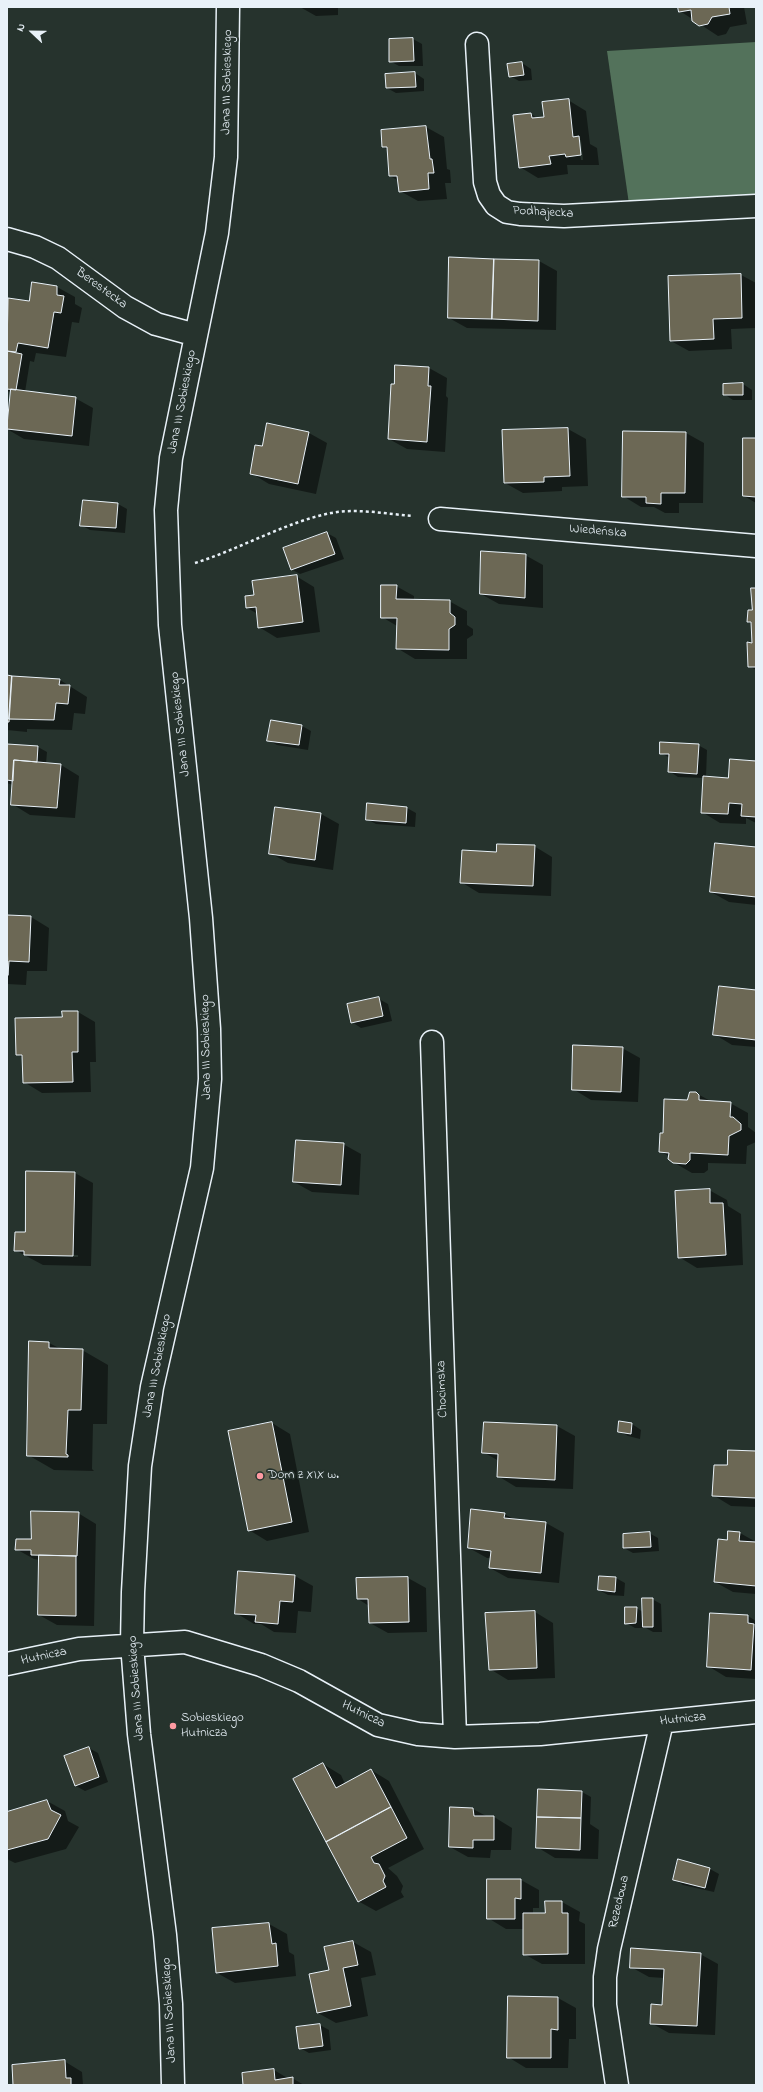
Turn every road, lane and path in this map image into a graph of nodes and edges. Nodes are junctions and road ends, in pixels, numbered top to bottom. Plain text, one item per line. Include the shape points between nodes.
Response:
1 (228, 7) edge
2 (477, 44) dead end
3 (756, 206) edge
4 (7, 239) edge
5 (196, 335) junction
6 (440, 519) joint
7 (756, 546) edge
8 (189, 565) dead end
9 (432, 1042) dead end
10 (132, 1644) junction
11 (7, 1664) edge
12 (756, 1712) edge
13 (662, 1722) junction
14 (455, 1737) junction
15 (173, 2085) edge
16 (617, 2085) edge

1 - 5 street, Jana III Sobieskiego via 226,157 217,233
2 - 3 street, Podhajecka via 485,182 489,195 496,205 507,212 564,216
4 - 5 street, Berestecka via 35,247 58,258 126,307 156,324
5 - 10 street, Jana III Sobieskiego via 171,458 166,510 167,570 170,625 201,918 210,1079 202,1168 152,1387 140,1466
6 - 7 street, Wiedeńska
6 - 8 path via 362,512 332,513
9 - 14 street, Chocimska
10 - 11 street, Hutnicza via 79,1649
10 - 14 street, Hutnicza via 185,1642 218,1651 299,1681 378,1725 418,1734
10 - 15 street, Jana III Sobieskiego via 139,1734 165,1935 171,2004
12 - 13 street, Hutnicza
13 - 14 street, Hutnicza via 540,1734
13 - 16 street, Rezedowa via 609,1949 605,1977 605,2005

